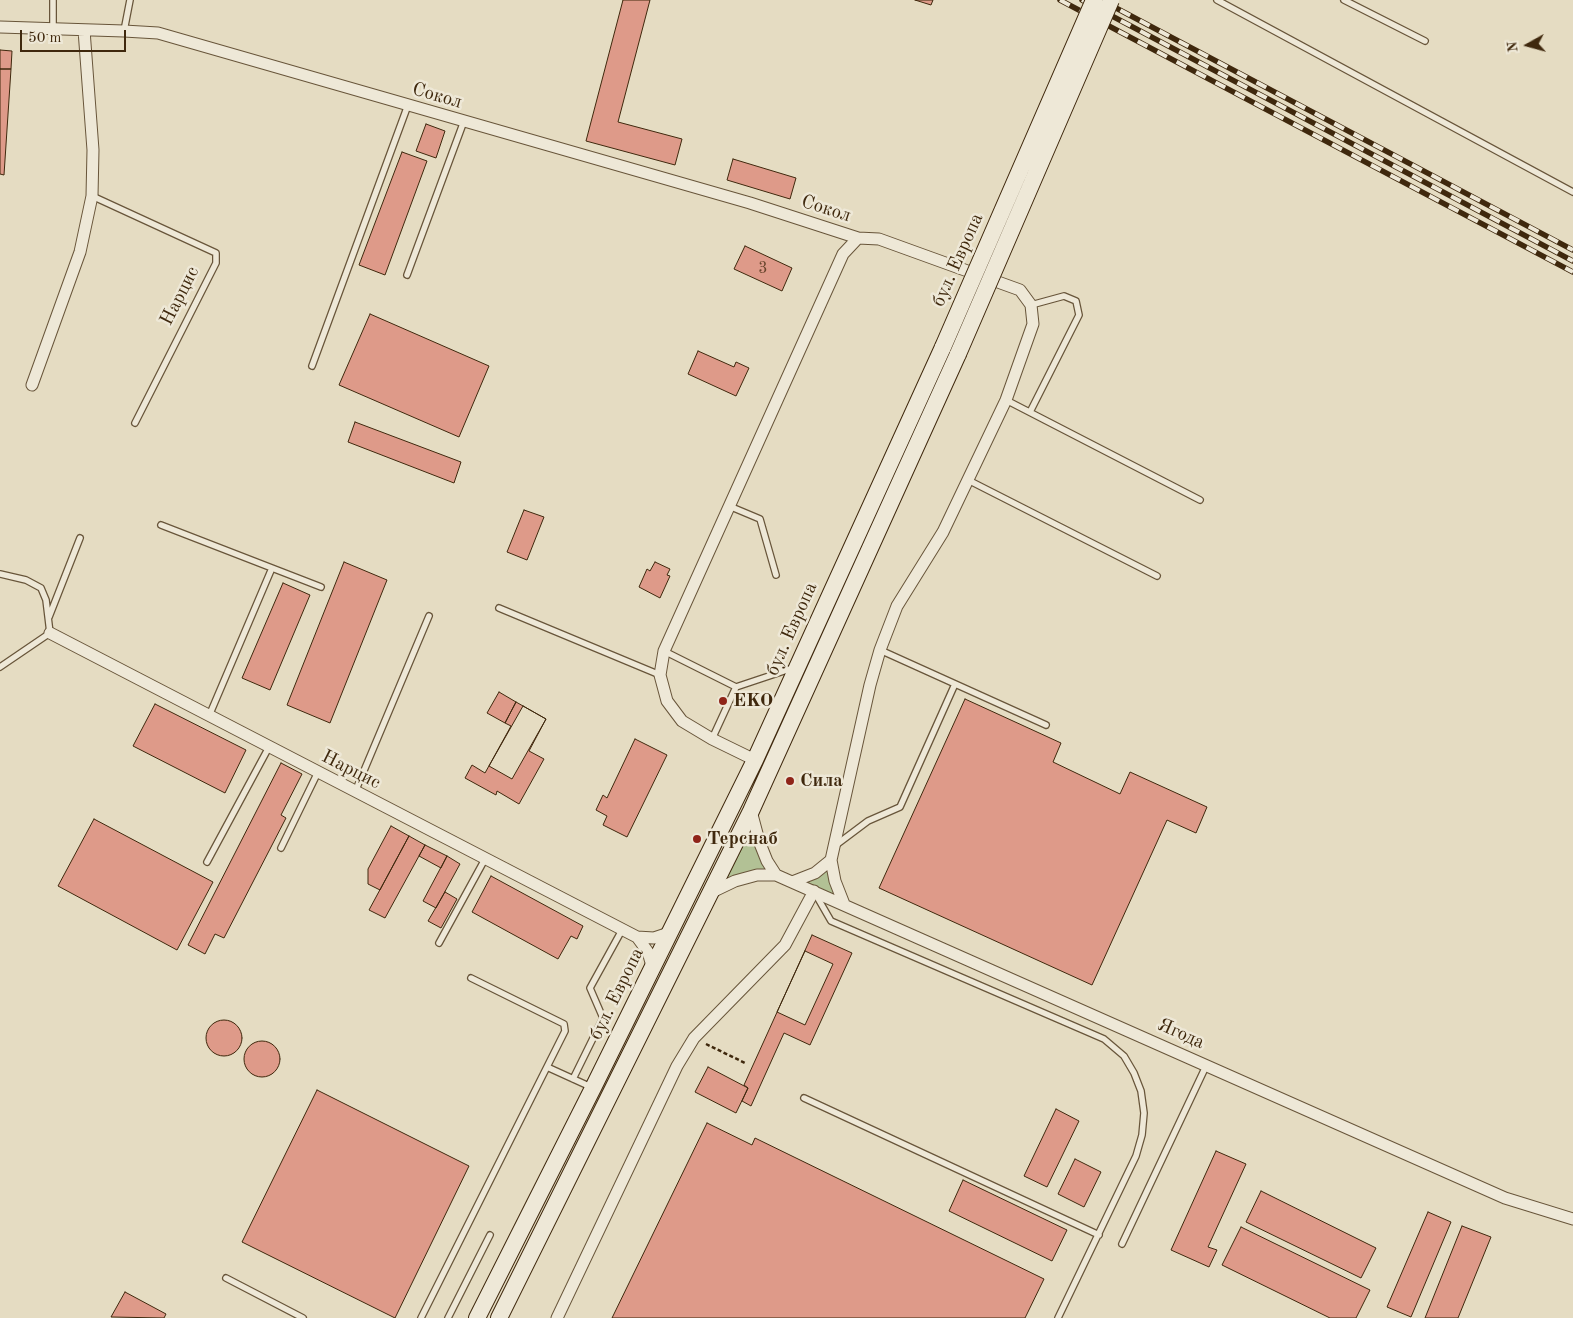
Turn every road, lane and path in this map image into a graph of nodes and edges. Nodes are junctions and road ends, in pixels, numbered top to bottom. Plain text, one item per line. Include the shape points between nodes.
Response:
1 (53, 0) edge
2 (130, 0) edge
3 (1094, 0) edge
4 (1111, 0) edge
5 (1217, 0) edge
6 (1344, 0) edge
7 (0, 27) edge
8 (53, 29) junction
9 (84, 30) junction
10 (124, 31) junction
11 (1425, 41) dead end
12 (408, 105) junction
13 (464, 121) junction
14 (1573, 192) edge
15 (92, 196) junction
16 (858, 238) junction
17 (407, 275) dead end
18 (1031, 306) junction
19 (312, 366) dead end
20 (32, 385) dead end
21 (1006, 400) junction
22 (1030, 412) junction
23 (136, 422) dead end
24 (968, 480) junction
25 (1200, 500) dead end
26 (729, 506) junction
27 (161, 525) dead end
28 (80, 538) dead end
29 (272, 568) junction
30 (0, 574) edge
31 (776, 574) dead end
32 (1157, 576) dead end
33 (321, 587) dead end
34 (499, 608) dead end
35 (429, 616) dead end
36 (48, 619) junction
37 (50, 633) junction
38 (880, 650) junction
39 (664, 651) junction
40 (0, 667) edge
41 (797, 667) junction
42 (660, 675) junction
43 (956, 684) junction
44 (736, 686) junction
45 (209, 716) junction
46 (1046, 725) dead end
47 (712, 739) junction
48 (269, 747) junction
49 (755, 760) junction
50 (318, 772) junction
51 (355, 792) junction
52 (751, 811) junction
53 (835, 846) junction
54 (281, 848) dead end
55 (485, 859) junction
56 (831, 860) junction
57 (207, 862) dead end
58 (776, 875) junction
59 (792, 882) junction
60 (814, 891) junction
61 (710, 893) junction
62 (844, 904) junction
63 (622, 930) junction
64 (669, 933) junction
65 (636, 938) junction
66 (439, 943) dead end
67 (652, 966) junction
68 (470, 978) dead end
69 (694, 1038) junction
70 (745, 1063) dead end
71 (1207, 1064) junction
72 (547, 1067) junction
73 (573, 1079) junction
74 (593, 1088) junction
75 (804, 1098) dead end
76 (1573, 1219) edge
77 (1098, 1234) junction
78 (490, 1235) dead end
79 (1122, 1244) dead end
80 (226, 1278) dead end
81 (303, 1318) edge
82 (421, 1318) edge
83 (448, 1318) edge
84 (477, 1318) edge
85 (499, 1318) edge
86 (557, 1318) edge
87 (1058, 1318) edge

1 - 8 lane
2 - 10 lane
3 - 41 main road, бул. Европа, bridge via 943,346
4 - 52 main road, бул. Европа, bridge via 958,354
5 - 14 lane
6 - 11 lane
7 - 8 street, Сокол
8 - 9 street, Сокол
9 - 10 street, Сокол
9 - 15 street via 93,150
10 - 12 street, Сокол via 158,33
12 - 13 street, Сокол
12 - 19 lane
13 - 16 street, Сокол
13 - 17 lane
15 - 20 street via 80,252
15 - 23 lane, Нарцис via 216,253 216,263
16 - 18 street, Сокол via 879,238 1020,290
16 - 26 street via 842,254
18 - 21 street via 1033,324
18 - 22 lane via 1064,296 1076,302 1079,315
21 - 22 lane
21 - 24 street
22 - 25 lane
24 - 32 lane
24 - 38 street via 943,532 897,606
26 - 31 lane via 760,519
26 - 39 street
27 - 29 lane
28 - 36 lane
29 - 33 lane
29 - 45 lane
30 - 36 lane via 26,580 41,588
34 - 42 lane
35 - 51 lane
36 - 37 lane
37 - 40 lane
37 - 45 street, Нарцис
38 - 43 lane
38 - 53 street
39 - 42 street
39 - 44 lane
41 - 44 lane
41 - 49 main road, бул. Европа
42 - 47 street via 667,701 682,721
43 - 46 lane
43 - 53 lane via 900,808 868,821
44 - 47 lane
45 - 48 street, Нарцис
47 - 49 street
48 - 50 street, Нарцис
48 - 57 lane
49 - 64 main road, бул. Европа
50 - 51 street, Нарцис
50 - 54 lane
51 - 55 street, Нарцис
52 - 58 street via 759,842
52 - 61 main road, бул. Европа
53 - 56 street
55 - 63 street, Нарцис
55 - 66 lane
56 - 59 street via 815,873
56 - 62 street
58 - 59 street, Ягода
58 - 61 street via 757,875 735,881
59 - 60 street, Ягода
60 - 62 street, Ягода
60 - 69 street via 785,945
60 - 77 lane via 831,921 1104,1039 1124,1056 1141,1091 1142,1135 1136,1156
61 - 85 main road, бул. Европа
62 - 71 street, Ягода
63 - 65 street, Нарцис
63 - 73 lane via 590,988 603,1018
64 - 65 street via 654,938
64 - 67 main road, бул. Европа
65 - 67 street via 648,952
67 - 74 main road, бул. Европа
68 - 72 lane via 564,1024 565,1030
69 - 70 path
69 - 86 street via 677,1066
71 - 76 street, Ягода via 1505,1198
71 - 79 lane
72 - 73 lane
72 - 82 lane
73 - 74 lane
74 - 84 main road, бул. Европа
75 - 77 lane
77 - 87 lane
78 - 83 lane
80 - 81 lane

